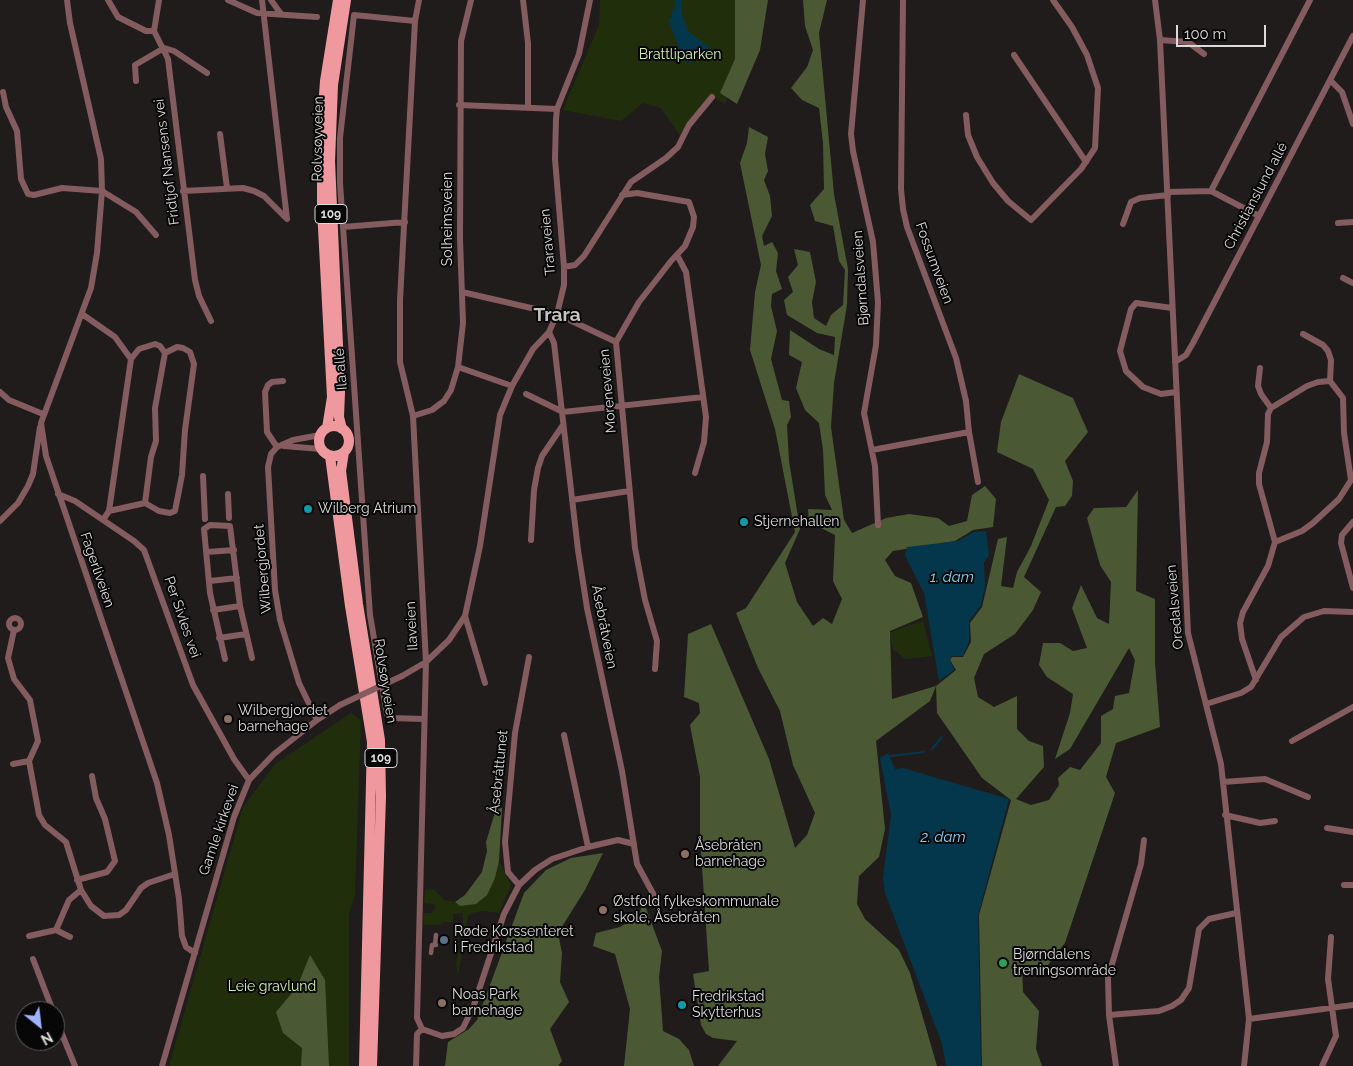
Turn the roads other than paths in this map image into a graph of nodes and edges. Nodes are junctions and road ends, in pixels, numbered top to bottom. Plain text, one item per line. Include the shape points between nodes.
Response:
1 (66, 0) edge
2 (108, 0) edge
3 (159, 0) edge
4 (228, 0) edge
5 (262, 0) edge
6 (271, 0) edge
7 (338, 0) edge
8 (346, 0) edge
9 (420, 0) edge
10 (471, 0) edge
11 (524, 0) edge
12 (590, 0) edge
13 (863, 0) edge
14 (903, 0) edge
15 (1053, 0) edge
16 (1155, 0) edge
17 (1310, 0) edge
18 (263, 14) junction
19 (281, 14) junction
20 (317, 17) dead end
21 (415, 21) junction
22 (154, 31) junction
23 (1353, 36) edge
24 (1160, 40) junction
25 (164, 48) junction
26 (1204, 54) dead end
27 (1014, 55) dead end
28 (207, 73) dead end
29 (1330, 80) junction
30 (136, 81) dead end
31 (3, 92) dead end
32 (712, 98) dead end
33 (459, 105) junction
34 (528, 108) junction
35 (557, 109) junction
36 (966, 115) dead end
37 (1353, 124) edge
38 (220, 134) dead end
39 (1086, 162) junction
40 (227, 188) junction
41 (183, 191) junction
42 (1211, 191) junction
43 (102, 192) junction
44 (1168, 194) junction
45 (622, 195) junction
46 (1259, 216) junction
47 (405, 222) junction
48 (1353, 222) edge
49 (1338, 223) dead end
50 (1123, 224) dead end
51 (344, 227) junction
52 (156, 235) dead end
53 (677, 255) junction
54 (564, 267) junction
55 (1343, 278) dead end
56 (1353, 283) edge
57 (462, 292) junction
58 (1172, 308) junction
59 (82, 314) junction
60 (557, 314) junction
61 (211, 320) dead end
62 (549, 332) junction
63 (1303, 334) dead end
64 (542, 340) junction
65 (616, 342) junction
66 (555, 350) junction
67 (165, 353) junction
68 (131, 359) junction
69 (1175, 362) junction
70 (458, 367) junction
71 (1260, 368) dead end
72 (283, 381) dead end
73 (1330, 381) junction
74 (512, 386) junction
75 (0, 392) edge
76 (1176, 392) junction
77 (526, 394) dead end
78 (702, 398) junction
79 (622, 406) junction
80 (1271, 408) junction
81 (562, 412) junction
82 (43, 414) junction
83 (413, 416) junction
84 (41, 423) junction
85 (562, 425) junction
86 (342, 429) junction
87 (324, 431) junction
88 (969, 432) junction
89 (280, 446) junction
90 (872, 450) junction
91 (344, 452) junction
92 (325, 453) junction
93 (695, 473) dead end
94 (203, 476) dead end
95 (978, 482) dead end
96 (629, 491) junction
97 (58, 494) junction
98 (228, 494) dead end
99 (572, 500) junction
100 (145, 503) junction
101 (109, 512) junction
102 (229, 518) dead end
103 (103, 520) junction
104 (205, 520) dead end
105 (0, 521) edge
106 (1353, 522) edge
107 (878, 525) dead end
108 (531, 540) dead end
109 (1275, 542) junction
110 (234, 550) junction
111 (207, 552) junction
112 (237, 578) junction
113 (210, 581) junction
114 (1353, 588) edge
115 (240, 606) junction
116 (213, 610) junction
117 (1353, 612) edge
118 (465, 616) junction
119 (14, 630) dead end
120 (246, 634) junction
121 (220, 638) junction
122 (529, 657) dead end
123 (252, 658) dead end
124 (225, 659) dead end
125 (426, 662) junction
126 (655, 669) dead end
127 (1256, 680) junction
128 (486, 683) dead end
129 (1206, 704) junction
130 (1353, 707) edge
131 (424, 719) junction
132 (317, 720) junction
133 (564, 735) dead end
134 (1292, 741) dead end
135 (29, 760) junction
136 (14, 764) dead end
137 (92, 776) dead end
138 (250, 780) junction
139 (1222, 782) junction
140 (1308, 797) dead end
141 (1225, 816) junction
142 (1275, 821) dead end
143 (1327, 828) dead end
144 (1353, 832) edge
145 (1144, 840) dead end
146 (634, 844) junction
147 (588, 846) junction
148 (175, 874) junction
149 (78, 880) junction
150 (519, 885) junction
151 (1344, 885) dead end
152 (1353, 885) edge
153 (81, 890) junction
154 (657, 901) dead end
155 (1236, 913) junction
156 (56, 930) junction
157 (436, 935) dead end
158 (29, 936) dead end
159 (1331, 937) dead end
160 (70, 938) dead end
161 (195, 953) junction
162 (432, 953) dead end
163 (33, 959) dead end
164 (49, 1001) edge
165 (1353, 1005) edge
166 (1333, 1007) junction
167 (1109, 1015) junction
168 (1249, 1019) junction
169 (422, 1029) junction
170 (65, 1042) edge
171 (75, 1066) edge
172 (162, 1066) edge
173 (364, 1066) edge
174 (372, 1066) edge
175 (416, 1066) edge
176 (1116, 1066) edge
177 (1244, 1066) edge
178 (1322, 1066) edge

1 - 43 street, Fagerliveien via 101,159
2 - 22 street via 118,17 146,31
3 - 22 street
4 - 18 street
5 - 18 street
6 - 19 street
7 - 87 main road, Rolvsøyveien / 109 via 327,63 322,122 322,209 332,397
8 - 86 main road, Rolvsøyveien / 109 via 333,85 330,161 339,418
9 - 21 street, Ilaveien
10 - 33 street, Solheimsveien via 461,41
11 - 34 street
12 - 35 street, Traraveien via 579,54
13 - 90 street, Bjørndalsveien via 851,134 873,242 878,302 876,344 864,413
14 - 88 street, Fossumveien via 903,209 956,358 966,400
15 - 39 street via 1083,48 1098,88 1095,148
16 - 24 street, Oredalsveien
17 - 42 street
18 - 19 street
18 - 40 street via 287,219 264,196 254,191
19 - 20 street
21 - 47 street, Ilaveien
21 - 51 street, Ila allé via 354,15 340,138
22 - 25 street, Fridtjof Nansens vei
23 - 29 street, Christianslund allé
24 - 26 street via 1188,42
24 - 44 street, Oredalsveien
25 - 28 street
25 - 30 street via 135,65
25 - 41 street, Fridtjof Nansens vei via 168,59
27 - 39 street
29 - 37 street via 1342,92
29 - 46 street, Christianslund allé
31 - 43 street via 16,131 26,193 34,196 62,188
32 - 45 street via 689,124 678,147 631,182
33 - 34 street
33 - 57 street, Solheimsveien
34 - 35 street
35 - 54 street, Traraveien via 554,159
36 - 39 street via 968,135 989,176 1008,201 1031,220
38 - 40 street
40 - 41 street
41 - 61 street, Fridtjof Nansens vei via 195,280
42 - 44 street
42 - 46 street
43 - 52 street via 136,212
43 - 59 street, Fagerliveien via 97,253
44 - 50 street via 1131,202
44 - 58 street, Oredalsveien
45 - 53 street, Moreneveien via 637,193 689,202 693,211 693,228
45 - 54 street via 584,256 575,265
46 - 69 street, Christianslund allé via 1186,355
47 - 51 street
47 - 83 street, Ilaveien via 400,362
48 - 49 street
51 - 131 street, Ila allé via 370,615 387,715
53 - 65 street, Moreneveien via 633,310
53 - 78 street via 686,272
54 - 60 street, Traraveien via 564,285
55 - 56 street
57 - 60 street
57 - 70 street, Solheimsveien via 463,323
58 - 69 street, Oredalsveien
58 - 76 street via 1136,302 1131,309 1120,351 1126,371 1143,387 1161,394
59 - 68 street via 114,338
59 - 82 street, Fagerliveien
60 - 62 street, Traraveien
60 - 65 street
62 - 64 street, Traraveien
62 - 66 street, Åsebråtveien
63 - 73 street via 1317,340 1328,351
64 - 66 street
64 - 74 street, Traraveien via 533,349
65 - 79 street, Moreneveien
66 - 81 street, Åsebråtveien
67 - 68 street via 160,346 151,344 136,352
67 - 100 street via 155,408 156,435
67 - 100 street via 177,347 183,348 190,352 194,364 182,476 175,511 170,513
68 - 101 street
69 - 76 street, Oredalsveien
70 - 74 street
70 - 83 street, Solheimsveien via 444,401 432,410
71 - 80 street via 1258,386
72 - 89 street via 272,382 265,392 268,432
73 - 80 street via 1307,386
73 - 109 street via 1343,398 1344,432 1351,473 1349,486 1313,523
74 - 118 street, Traraveien via 500,415 480,546
75 - 82 street via 9,400
76 - 129 street, Oredalsveien via 1188,633
77 - 81 street
78 - 79 street
78 - 93 street via 706,427
79 - 81 street
79 - 96 street, Moreneveien
80 - 109 street via 1266,420 1267,442 1259,473
81 - 85 street, Åsebråtveien
82 - 84 street, Fagerliveien
83 - 125 street, Ilaveien
84 - 97 street, Fagerliveien via 46,456
84 - 105 street via 28,486 18,503
85 - 99 street, Åsebråtveien
85 - 108 street via 538,468
86 - 87 main road via 335,426
86 - 91 main road, 109 via 349,443
87 - 89 street
87 - 92 main road, 109 via 319,442
88 - 90 street
88 - 95 street, Fossumveien
89 - 92 street
89 - 132 street, Wilbergjordet via 271,454 268,467 275,590 290,656
90 - 107 street, Bjørndalsveien
91 - 92 main road via 337,456
91 - 174 main road, Rolvsøyveien / 109 via 341,471 380,740
92 - 173 main road, Rolvsøyveien / 109 via 372,742
94 - 104 street
96 - 99 street
96 - 126 street, Moreneveien via 641,576 657,641
97 - 103 street, Per Sivles vei
97 - 148 street, Fagerliveien via 157,783
98 - 102 street
99 - 146 street, Åsebråtveien via 587,608
100 - 101 street
101 - 103 street
103 - 138 street, Per Sivles vei via 139,544 147,555 193,685 234,759
106 - 114 street via 1342,535 1341,543
109 - 127 street via 1268,566 1248,601 1240,623
110 - 111 street, Wilbergjordet
110 - 111 street, Wilbergjordet via 230,526 210,525 204,529
110 - 112 street, Wilbergjordet
111 - 113 street, Wilbergjordet
112 - 113 street, Wilbergjordet
112 - 115 street, Wilbergjordet
113 - 116 street, Wilbergjordet
115 - 116 street, Wilbergjordet
115 - 120 street, Wilbergjordet
116 - 121 street, Wilbergjordet
117 - 127 street via 1324,611 1304,617 1281,637
118 - 125 street, Traraveien via 449,640
118 - 128 street
119 - 135 street via 10,640 9,664 14,679 30,700 38,742
120 - 121 street
120 - 123 street, Wilbergjordet
121 - 124 street, Wilbergjordet
122 - 150 street, Åsebråttunet via 515,733 505,835 508,872
125 - 131 street, Ilaveien
125 - 132 street, Gamle kirkevei, bridge
127 - 129 street via 1247,690
129 - 139 street, Oredalsveien via 1219,752
130 - 134 street
131 - 169 street, Ilaveien via 417,1018
132 - 138 street, Gamle kirkevei via 274,754
133 - 147 street
135 - 136 street
135 - 149 street via 40,818 66,842
137 - 149 street via 115,861 107,872
138 - 161 street, Gamle kirkevei via 234,817
139 - 140 street via 1265,779
139 - 141 street, Oredalsveien
141 - 142 street via 1260,823
141 - 155 street, Oredalsveien
143 - 144 street
145 - 167 street via 1141,864 1108,978
146 - 147 street via 618,840
146 - 154 street, Åsebråtveien via 637,864
147 - 150 street via 542,864
148 - 153 street via 140,888 126,910 114,916 98,913
148 - 161 street, Fagerliveien via 182,936 186,947
149 - 153 street
150 - 169 street via 504,914 464,1028 442,1036
151 - 152 street
153 - 156 street via 69,900
155 - 167 street via 1209,919 1199,929 1189,988 1181,1000 1159,1011
155 - 168 street, Oredalsveien
156 - 158 street
156 - 160 street
157 - 162 street
159 - 166 street via 1328,979
161 - 172 street, Gamle kirkevei
163 - 164 street
165 - 166 street
166 - 168 street
166 - 178 street via 1336,1036
167 - 176 street
168 - 177 street, Oredalsveien
169 - 175 street, Ilaveien via 417,1034
170 - 171 street

